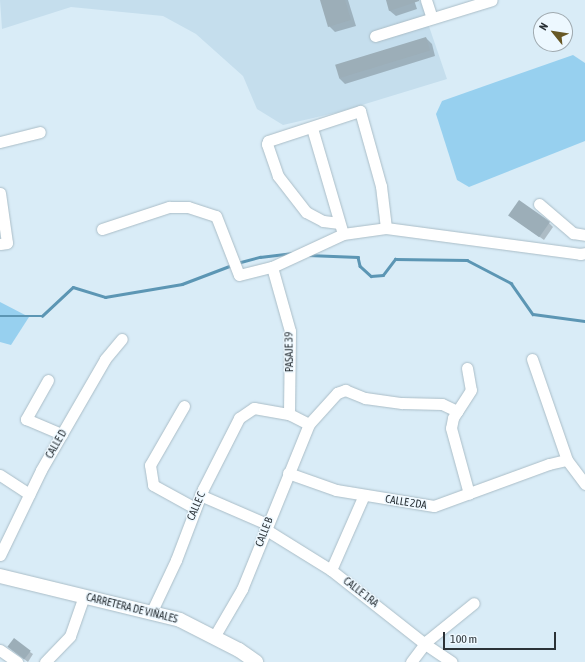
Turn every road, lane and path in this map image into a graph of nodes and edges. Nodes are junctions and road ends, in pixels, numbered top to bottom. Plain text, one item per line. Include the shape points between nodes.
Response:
1 (426, 0) edge
2 (492, 0) edge
3 (432, 18) junction
4 (375, 36) dead end
5 (312, 128) junction
6 (40, 132) dead end
7 (0, 142) edge
8 (0, 193) edge
9 (539, 204) dead end
10 (339, 223) junction
11 (386, 228) junction
12 (102, 229) dead end
13 (343, 234) junction
14 (585, 235) edge
15 (4, 244) edge
16 (585, 253) edge
17 (272, 267) junction
18 (122, 339) dead end
19 (532, 359) dead end
20 (467, 368) dead end
21 (48, 380) dead end
22 (184, 406) dead end
23 (457, 411) junction
24 (289, 414) junction
25 (309, 424) junction
26 (62, 434) junction
27 (567, 460) junction
28 (288, 473) junction
29 (0, 475) edge
30 (585, 484) edge
31 (29, 494) junction
32 (469, 494) junction
33 (200, 495) junction
34 (364, 495) junction
35 (195, 508) junction
36 (266, 526) junction
37 (0, 555) edge
38 (331, 570) junction
39 (0, 576) edge
40 (84, 596) junction
41 (474, 603) dead end
42 (151, 613) junction
43 (214, 637) junction
44 (425, 644) junction
45 (0, 650) edge
46 (17, 662) edge
47 (45, 662) edge
48 (256, 662) edge
49 (411, 662) edge
50 (452, 662) edge

1 - 3 street
2 - 3 street
3 - 4 street
5 - 10 street
5 - 10 street via 268,141 267,144 278,176 306,212 323,221
5 - 11 street via 360,111 381,186
6 - 7 street
8 - 15 street
9 - 14 street via 573,233
10 - 13 street
11 - 13 street
11 - 16 street
12 - 17 street via 169,207 188,207 216,216 239,275
13 - 17 street
17 - 24 street, PASAJE 39 via 290,331
18 - 26 street, CALLE D via 105,358
19 - 27 street
20 - 23 street via 471,390
21 - 26 street via 26,419
22 - 35 street via 150,465 153,485
23 - 25 street, CALLE B via 442,404 402,403 365,398 345,390 336,392
23 - 32 street via 451,428
24 - 25 street
24 - 33 street, CALLE C via 254,408 239,418
25 - 28 street, CALLE B
26 - 31 street, CALLE D
27 - 30 street
27 - 32 street, CALLE 2DA via 549,464
28 - 34 street, CALLE 2DA via 336,490
28 - 36 street, CALLE B
29 - 31 street
31 - 37 street, CALLE D
32 - 34 street, CALLE 2DA via 434,506
33 - 35 street, CALLE C
33 - 36 street, CALLE 1RA
34 - 38 street
35 - 42 street, CALLE C via 176,560
36 - 38 street, CALLE 1RA
36 - 43 street, CALLE B via 242,589
38 - 44 street, CALLE 1RA
39 - 40 main road, CARRETERA DE VIÑALES
40 - 42 main road, CARRETERA DE VIÑALES
40 - 47 street via 70,636
41 - 44 street
42 - 43 main road, CARRETERA DE VIÑALES via 180,620
43 - 48 main road, CARRETERA DE VIÑALES
44 - 49 street
44 - 50 street, CALLE 1RA
45 - 46 street

